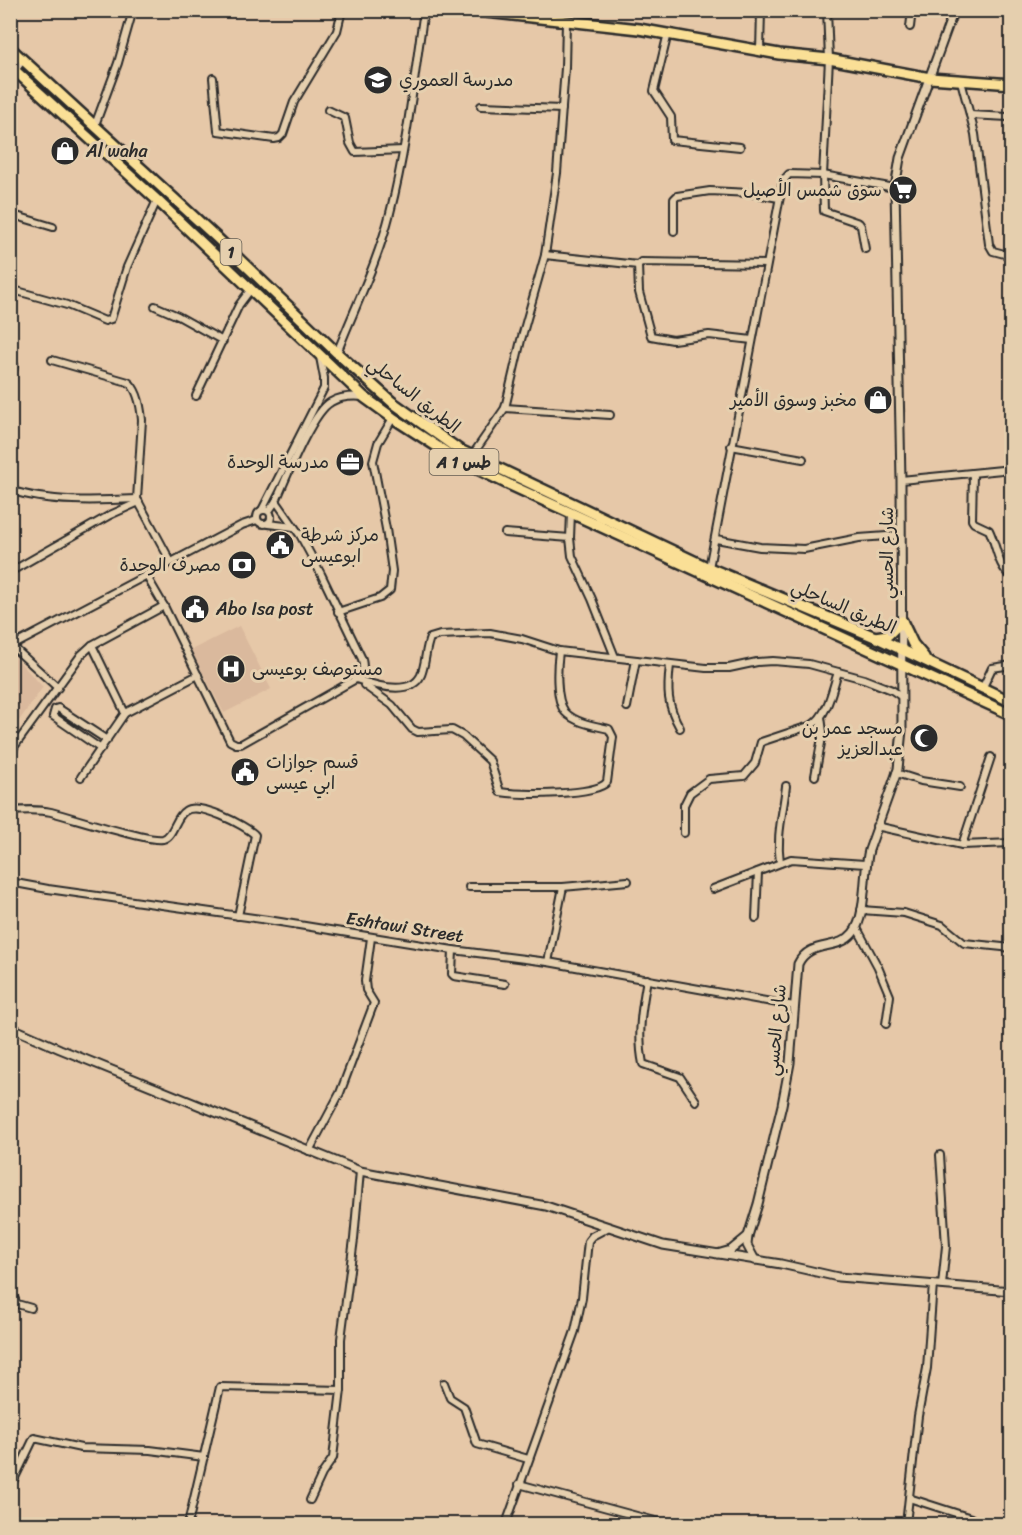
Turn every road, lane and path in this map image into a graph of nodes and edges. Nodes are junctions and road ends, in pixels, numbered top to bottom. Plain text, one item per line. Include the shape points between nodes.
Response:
1 (134, 10) edge
2 (342, 10) edge
3 (424, 10) edge
4 (467, 10) edge
5 (761, 10) edge
6 (827, 10) edge
7 (912, 10) edge
8 (954, 10) edge
9 (485, 12) edge
10 (566, 21) junction
11 (910, 27) dead end
12 (668, 33) junction
13 (10, 48) edge
14 (760, 51) junction
15 (830, 59) junction
16 (23, 60) junction
17 (12, 71) edge
18 (213, 78) dead end
19 (930, 78) junction
20 (961, 81) junction
21 (1011, 84) edge
22 (481, 106) dead end
23 (562, 109) junction
24 (328, 110) dead end
25 (970, 115) junction
26 (1008, 117) dead end
27 (95, 125) junction
28 (740, 147) dead end
29 (403, 150) junction
30 (823, 175) junction
31 (895, 188) junction
32 (779, 198) junction
33 (157, 200) junction
34 (10, 214) edge
35 (53, 227) dead end
36 (674, 231) dead end
37 (865, 249) dead end
38 (545, 255) junction
39 (1011, 256) edge
40 (766, 264) junction
41 (638, 265) junction
42 (10, 289) edge
43 (251, 289) junction
44 (154, 306) dead end
45 (752, 340) junction
46 (223, 341) junction
47 (337, 354) junction
48 (319, 356) junction
49 (52, 360) dead end
50 (14, 365) dead end
51 (10, 390) edge
52 (196, 396) dead end
53 (364, 397) junction
54 (505, 408) junction
55 (610, 415) dead end
56 (393, 418) junction
57 (731, 446) junction
58 (458, 449) joint
59 (471, 457) junction
60 (803, 459) dead end
61 (1011, 469) edge
62 (973, 473) junction
63 (901, 480) junction
64 (10, 490) edge
65 (138, 501) junction
66 (276, 501) junction
67 (267, 512) junction
68 (284, 513) junction
69 (571, 513) junction
70 (257, 520) junction
71 (268, 524) junction
72 (294, 527) junction
73 (505, 533) dead end
74 (901, 535) junction
75 (570, 538) junction
76 (716, 538) junction
77 (171, 562) junction
78 (709, 568) junction
79 (10, 572) edge
80 (146, 575) junction
81 (1011, 577) edge
82 (164, 606) junction
83 (338, 612) junction
84 (902, 621) junction
85 (875, 637) junction
86 (11, 645) edge
87 (92, 645) junction
88 (902, 650) junction
89 (559, 651) junction
90 (615, 657) junction
91 (636, 660) junction
92 (930, 663) junction
93 (670, 665) junction
94 (1011, 665) edge
95 (902, 666) junction
96 (838, 672) junction
97 (198, 675) junction
98 (357, 679) junction
99 (58, 688) junction
100 (982, 689) junction
101 (902, 697) junction
102 (1011, 702) edge
103 (627, 707) dead end
104 (125, 713) junction
105 (1011, 715) edge
106 (821, 717) junction
107 (680, 728) dead end
108 (106, 740) junction
109 (12, 746) edge
110 (101, 748) junction
111 (992, 757) dead end
112 (10, 766) edge
113 (896, 773) junction
114 (815, 776) dead end
115 (81, 777) dead end
116 (786, 786) dead end
117 (960, 787) dead end
118 (10, 811) edge
119 (876, 826) junction
120 (684, 833) dead end
121 (1011, 843) edge
122 (962, 845) junction
123 (780, 863) junction
124 (865, 864) junction
125 (758, 872) junction
126 (628, 881) dead end
127 (10, 882) edge
128 (469, 887) dead end
129 (563, 887) junction
130 (713, 889) dead end
131 (861, 910) junction
132 (238, 916) junction
133 (756, 918) dead end
134 (856, 928) junction
135 (371, 938) junction
136 (1011, 948) edge
137 (453, 950) junction
138 (548, 962) junction
139 (647, 979) junction
140 (505, 984) dead end
141 (794, 1006) junction
142 (886, 1024) dead end
143 (10, 1027) edge
144 (696, 1101) dead end
145 (309, 1151) junction
146 (940, 1155) dead end
147 (360, 1171) junction
148 (607, 1228) junction
149 (748, 1236) junction
150 (717, 1254) junction
151 (755, 1260) junction
152 (933, 1284) junction
153 (942, 1285) junction
154 (10, 1289) edge
155 (1011, 1291) edge
156 (31, 1308) dead end
157 (444, 1383) dead end
158 (341, 1390) junction
159 (204, 1457) junction
160 (528, 1459) junction
161 (519, 1484) junction
162 (10, 1488) edge
163 (909, 1497) junction
164 (310, 1500) dead end
165 (971, 1518) dead end
166 (188, 1524) edge
167 (506, 1524) edge
168 (666, 1524) edge
169 (906, 1524) edge

1 - 27 street
2 - 18 street via 337,31 294,102 279,138 218,131
3 - 29 street
4 - 9 main road
5 - 14 street
6 - 15 street
7 - 11 street
8 - 19 street, شارع الحسي
9 - 10 main road
10 - 12 main road
10 - 23 street
12 - 14 main road
12 - 28 street via 654,91 671,117 672,140
13 - 16 main road, الطريق الساحلي / 1
14 - 15 main road
15 - 19 main road
15 - 30 street
16 - 17 street
16 - 27 main road, الطريق الساحلي / 1
17 - 33 main road, الطريق الساحلي / A 1 طس
19 - 20 main road
19 - 31 street, شارع الحسي via 900,158
20 - 21 main road
20 - 25 street
22 - 23 street
23 - 38 street
24 - 29 street via 345,118 355,152
25 - 26 street
25 - 39 street via 989,244 993,251
27 - 47 main road, الطريق الساحلي / 1
29 - 47 street via 390,213
30 - 31 street
30 - 32 street via 788,175
30 - 37 street via 824,211 859,223
31 - 63 street, شارع الحسي
32 - 36 street via 710,191 677,195
32 - 40 street
33 - 42 street via 127,267 111,319 105,321 67,305
33 - 43 main road, الطريق الساحلي / A 1 طس
34 - 35 street
38 - 41 street
38 - 54 street
40 - 41 street
40 - 45 street
41 - 45 street via 639,292 651,336 673,340 709,335
43 - 46 street
43 - 48 main road, الطريق الساحلي / A 1 طس
44 - 46 street
45 - 57 street
46 - 52 street
47 - 58 main road, الطريق الساحلي / 1 via 392,402
48 - 53 main road, الطريق الساحلي / A 1 طس
48 - 67 street via 324,388
49 - 65 street via 132,385 142,420
50 - 51 street
53 - 56 main road, الطريق الساحلي / A 1 طس
53 - 66 street via 342,398 324,408
54 - 55 street
54 - 59 street
56 - 69 main road, الطريق الساحلي / A 1 طس via 455,458
56 - 83 street via 378,443 373,461 392,571 390,590 380,598
57 - 60 street
57 - 76 street
58 - 59 main road, الطريق الساحلي / A 1 طس
59 - 78 main road, الطريق الساحلي / A 1 طس
61 - 62 street
62 - 63 street
62 - 81 street via 972,520 989,530 1002,569
63 - 74 street, شارع الحسي
64 - 65 street via 36,497
65 - 77 street
65 - 79 street
66 - 67 street
66 - 68 street
67 - 68 street
67 - 70 street via 257,513
67 - 71 street via 271,520
68 - 72 street
69 - 75 street
69 - 95 main road, الطريق الساحلي / A 1 طس
70 - 71 street
70 - 77 street
71 - 72 street
72 - 83 street
73 - 75 street
74 - 76 street via 859,538 804,549 768,548
74 - 84 street, شارع الحسي
75 - 90 street via 572,556
76 - 78 street
77 - 80 street
78 - 85 main road, الطريق الساحلي / A 1 طس
80 - 82 street
80 - 86 street
82 - 87 street
82 - 97 street
83 - 98 street via 362,659 364,669
84 - 85 main road via 893,631
84 - 88 street, شارع الحسي
84 - 92 main road via 913,644
85 - 88 main road, الطريق الساحلي / A 1 طس
86 - 99 street
87 - 99 street
87 - 104 street
88 - 92 main road, الطريق الساحلي / A 1 طس
88 - 95 street, شارع الحسي
89 - 90 street
89 - 98 street via 490,633 440,635 430,638 421,676 415,683 399,688 378,687
89 - 98 street via 557,677 566,713 609,729 613,737 607,782 594,790 516,795 500,792 490,761 463,736 452,730 412,729 392,705
90 - 91 street
91 - 93 street
91 - 103 street
92 - 100 main road, الطريق الساحلي / A 1 طس
93 - 96 street via 729,668 773,661 809,664
93 - 107 street via 667,689 671,712
94 - 100 street via 992,668
95 - 101 street, شارع الحسي
95 - 105 main road, الطريق الساحلي / A 1 طس
96 - 101 street
96 - 106 street
97 - 98 street via 230,741 236,744
97 - 104 street
99 - 109 street
100 - 102 main road, الطريق الساحلي / A 1 طس
101 - 113 street, شارع الحسي via 901,752
104 - 108 street
106 - 114 street via 823,732
106 - 120 street via 812,725 761,742 755,763 744,776 709,779 690,793 684,804
108 - 110 street
108 - 110 street via 55,709 53,716
109 - 112 street
110 - 115 street
111 - 122 street
113 - 117 street
113 - 119 street, شارع الحسي
116 - 123 street via 778,834
118 - 132 street via 50,812 108,830 164,839 187,809 219,814 255,835
119 - 122 street
119 - 124 street, شارع الحسي
121 - 122 street
123 - 124 street via 791,859
123 - 125 street
124 - 131 street, شارع الحسي
125 - 130 street
125 - 133 street
126 - 129 street
127 - 132 street, Eshtawi Street
128 - 129 street
129 - 138 street
131 - 134 street, شارع الحسي
131 - 136 street via 911,915 942,925 964,943
132 - 135 street, Eshtawi Street
134 - 141 street, شارع الحسي via 842,942 803,955 796,973
134 - 142 street via 890,996
135 - 137 street, Eshtawi Street
135 - 145 street via 365,981 374,1003 340,1093
137 - 138 street, Eshtawi Street
137 - 140 street via 454,976
138 - 139 street, Eshtawi Street
139 - 141 street, Eshtawi Street
139 - 144 street via 640,1017 643,1064 680,1077
141 - 149 street, شارع الحسي via 782,1105
143 - 145 street
145 - 147 street
146 - 153 street via 946,1246
147 - 148 street via 546,1206
147 - 158 street via 341,1339
148 - 150 street via 663,1245
148 - 160 street via 588,1241 575,1332
149 - 150 street via 731,1250
149 - 151 street via 747,1245
150 - 151 street
151 - 152 street via 838,1277
152 - 153 street
152 - 163 street via 927,1368
153 - 155 street
154 - 156 street via 17,1305
157 - 160 street via 450,1398 464,1407 477,1444
158 - 159 street via 220,1387
158 - 164 street via 333,1458
159 - 162 street via 150,1450 81,1448 34,1438
159 - 166 street
160 - 161 street
161 - 167 street
161 - 168 street
163 - 165 street
163 - 169 street

